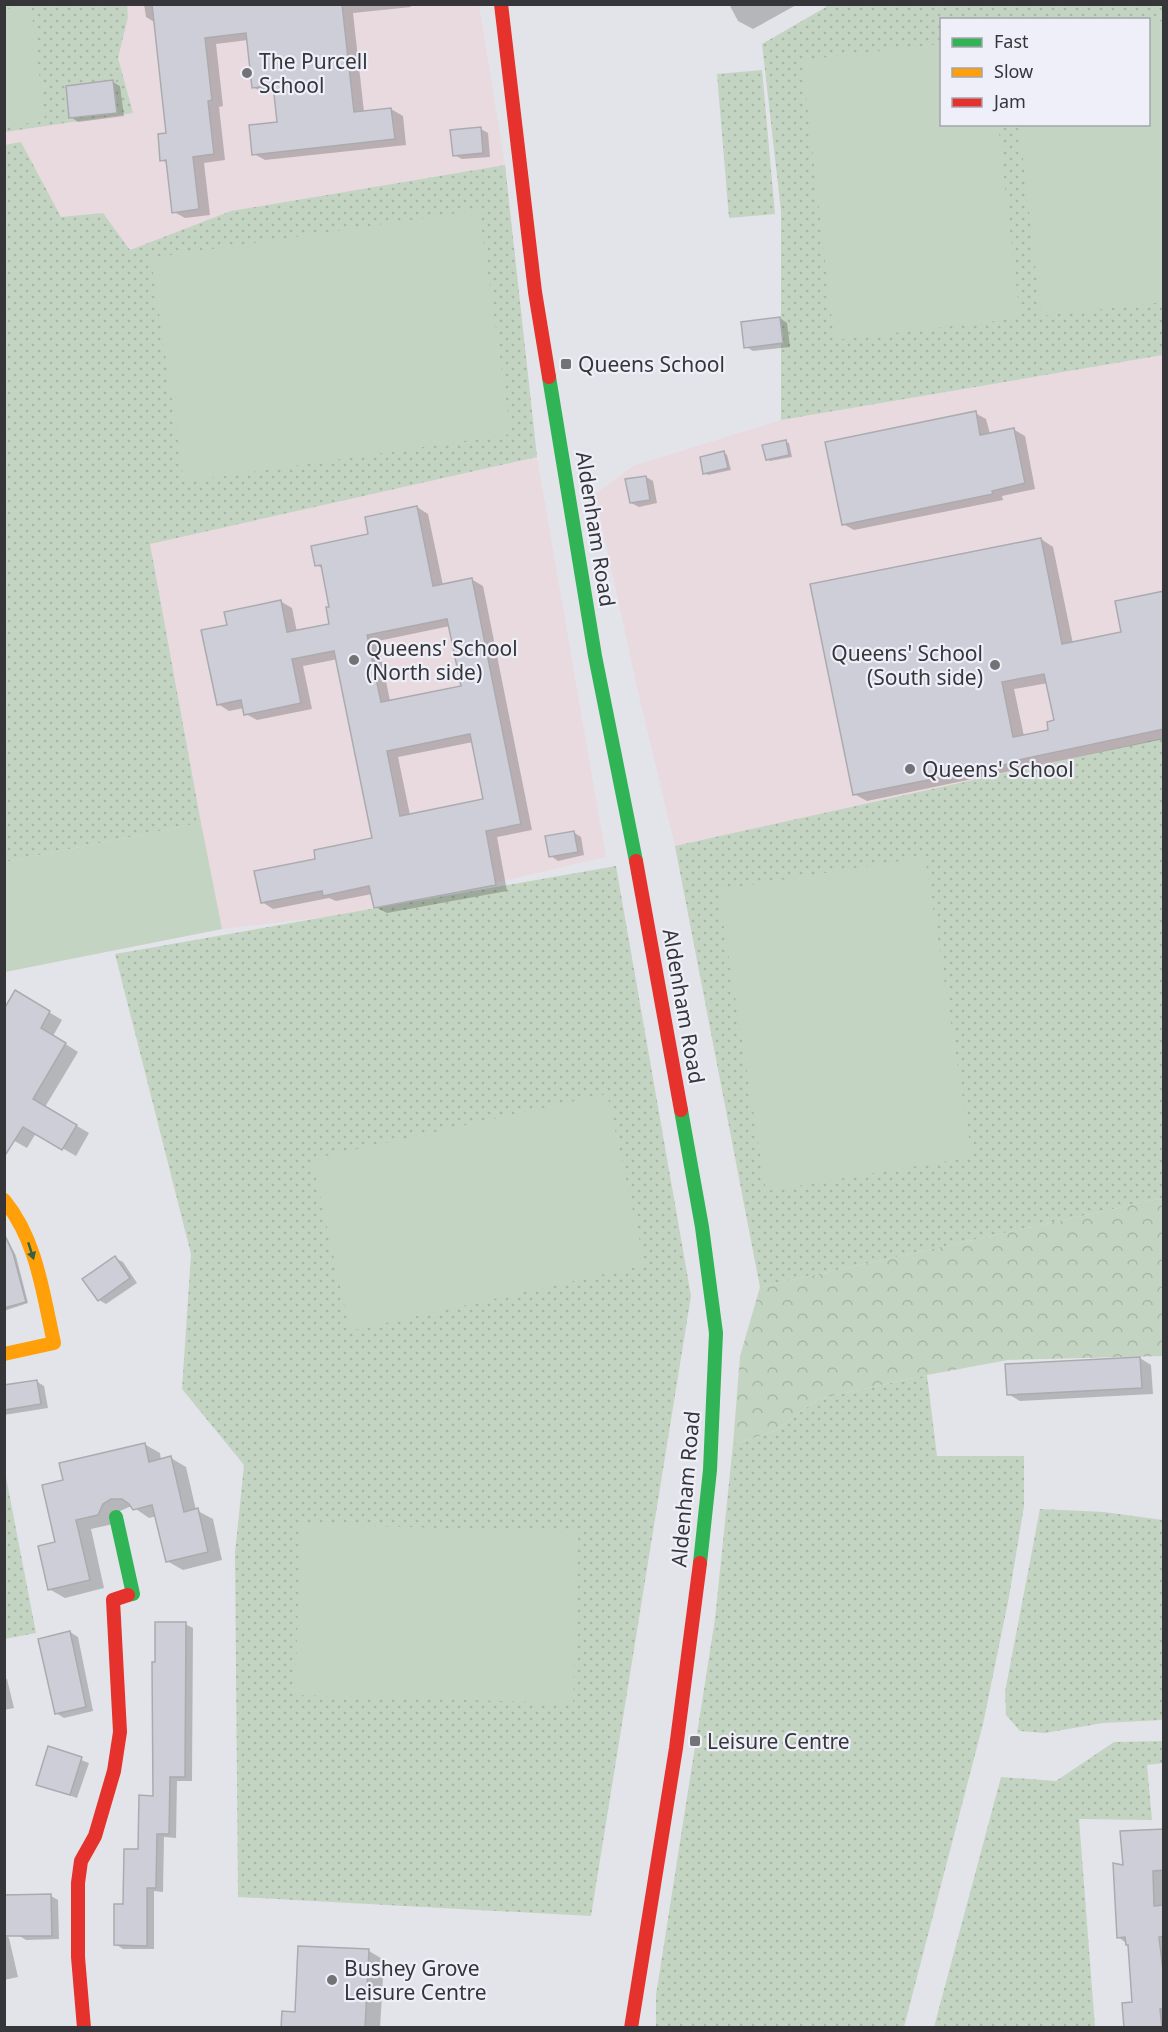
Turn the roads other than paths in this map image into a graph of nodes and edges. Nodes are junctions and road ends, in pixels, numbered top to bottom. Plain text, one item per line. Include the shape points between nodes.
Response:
1 (501, 4) edge
2 (4, 1200) edge
3 (4, 1354) edge
4 (116, 1517) dead end
5 (633, 2025) edge
6 (84, 2028) edge

1 - 5 main road, Aldenham Road via 535,292 595,656 654,953 700,1216 716,1333 711,1459 702,1548
2 -> 3 main road via 20,1221 32,1254 54,1343
4 - 6 main road via 133,1594 113,1600 120,1732 114,1771 95,1836 81,1861 78,1883 78,1956

